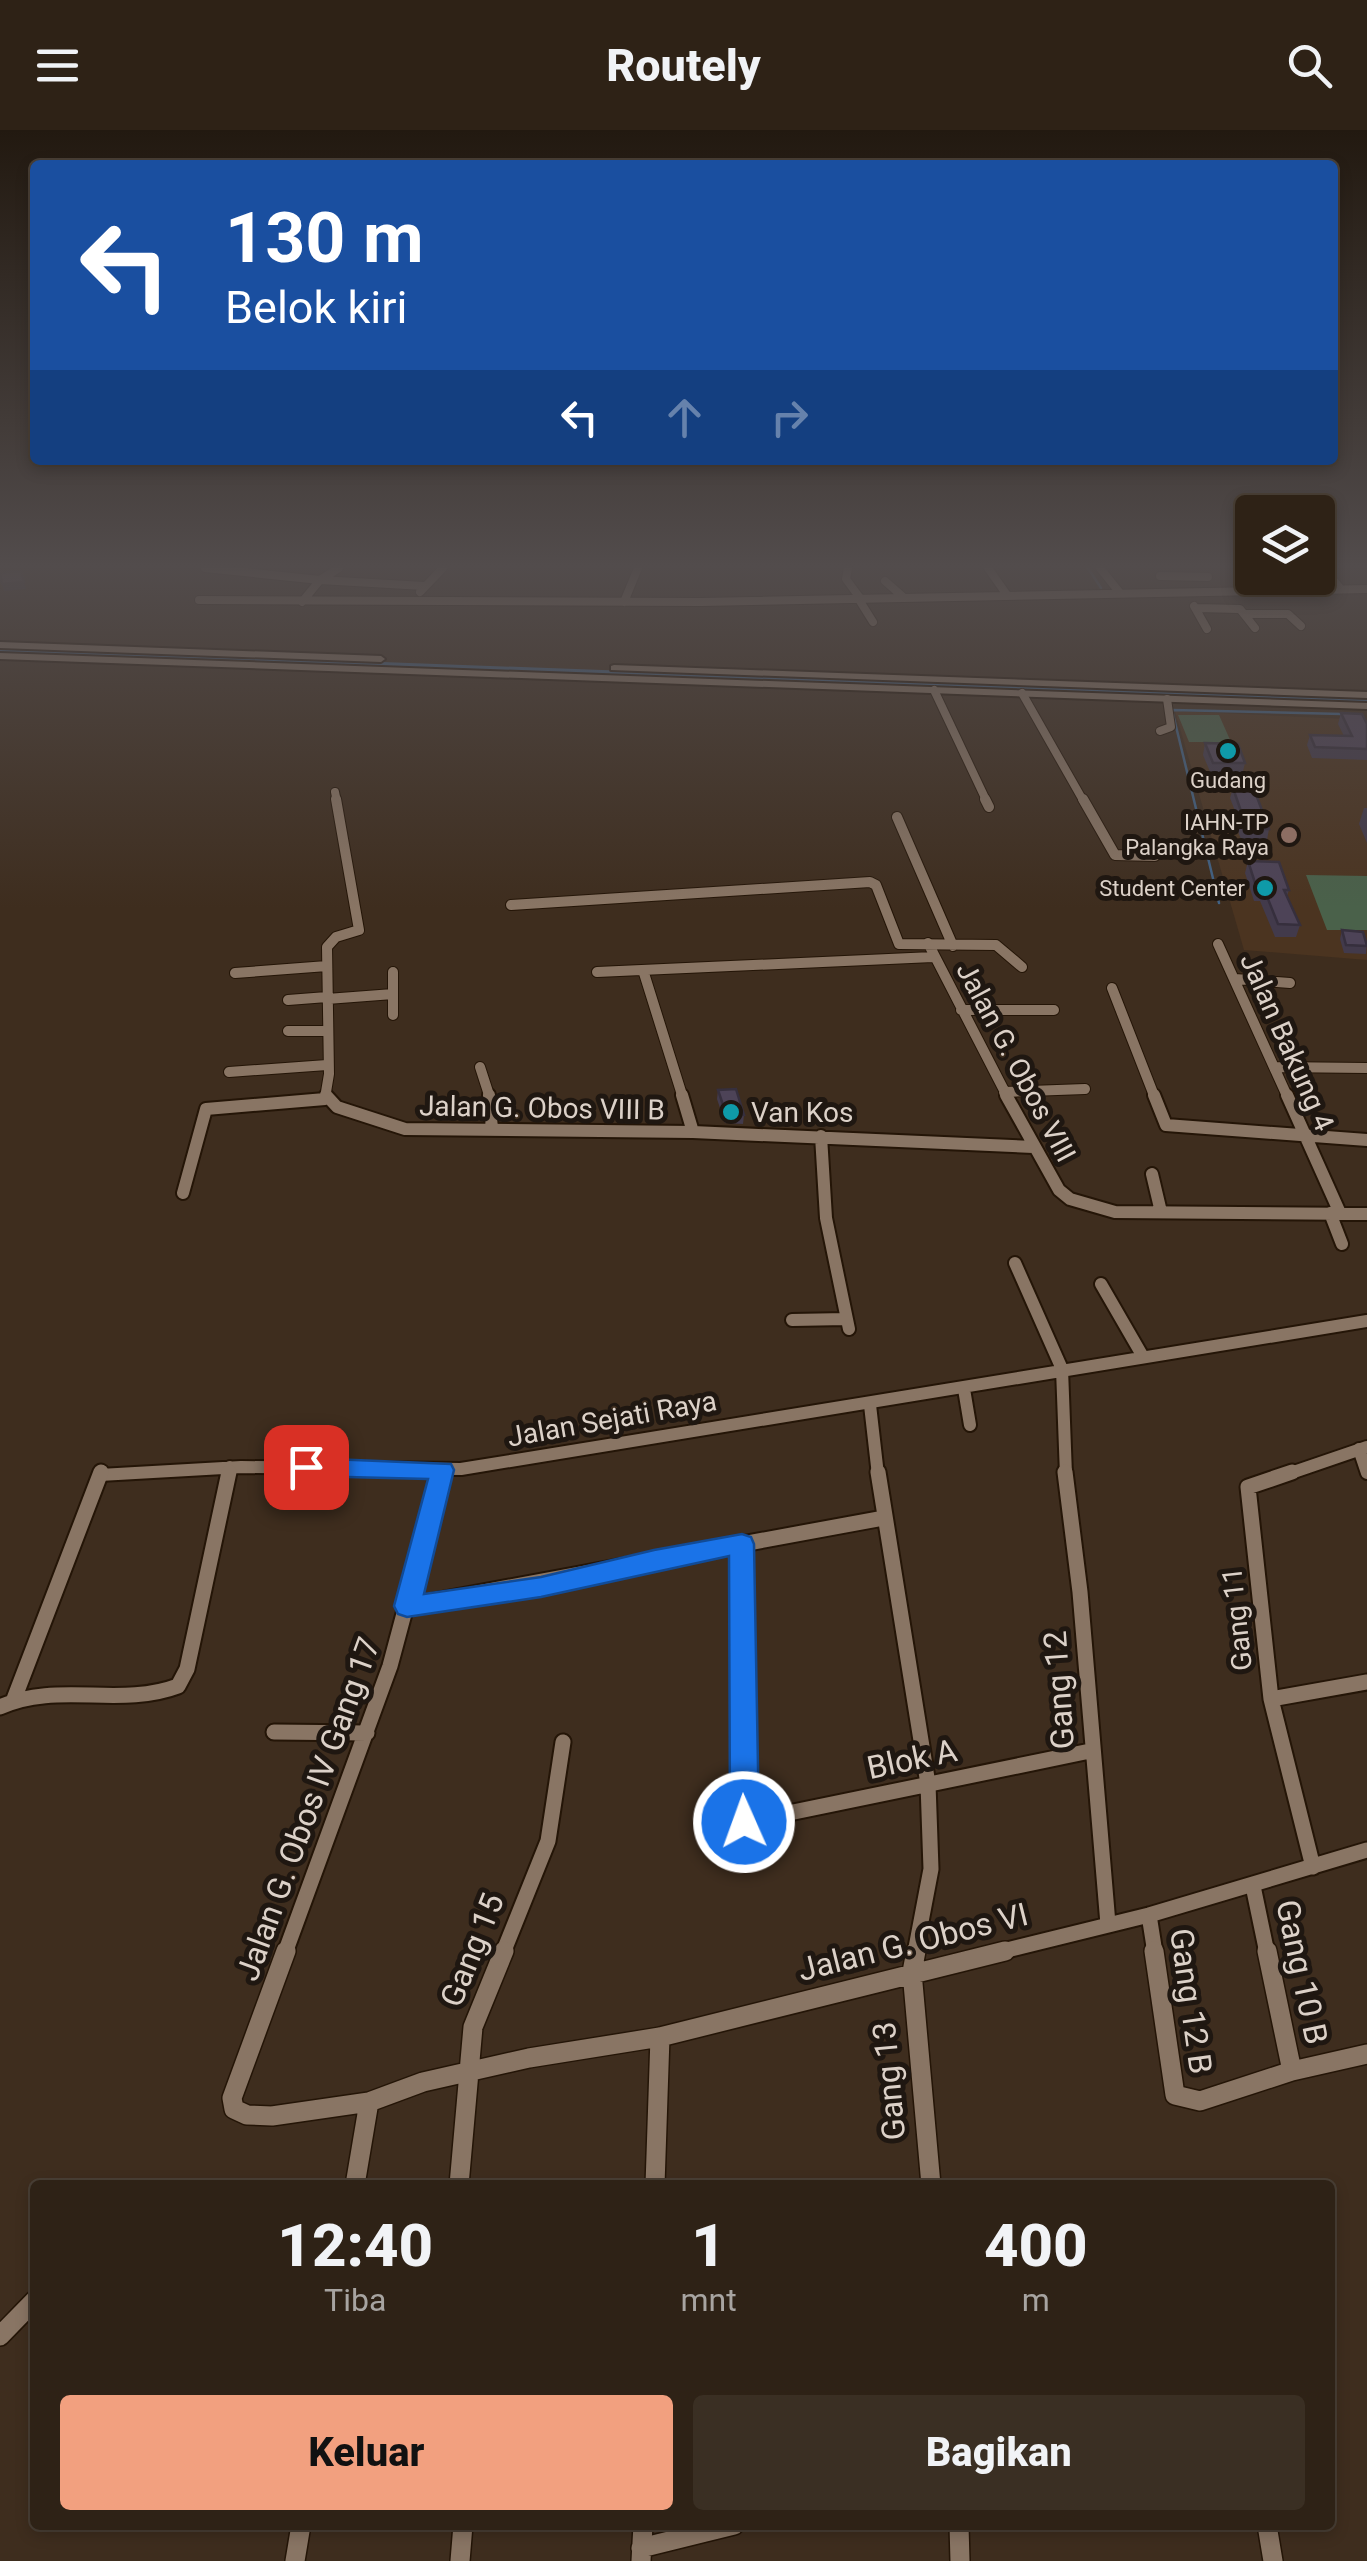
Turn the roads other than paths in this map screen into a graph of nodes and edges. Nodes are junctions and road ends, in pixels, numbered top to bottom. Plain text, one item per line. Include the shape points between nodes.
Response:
1 (699, 681) edge
2 (1017, 681) edge
3 (934, 690) junction
4 (1022, 693) junction
5 (1367, 694) edge
6 (1167, 699) junction
7 (1367, 706) edge
8 (1160, 730) dead end
9 (336, 792) dead end
10 (989, 807) dead end
11 (897, 817) dead end
12 (1154, 856) dead end
13 (511, 905) dead end
14 (928, 944) junction
15 (1218, 944) dead end
16 (954, 946) junction
17 (276, 953) dead end
18 (934, 956) junction
19 (327, 966) junction
20 (1022, 967) dead end
21 (276, 969) junction
22 (643, 970) junction
23 (392, 972) dead end
24 (597, 972) dead end
25 (235, 973) dead end
26 (1235, 979) junction
27 (1290, 983) dead end
28 (1112, 988) dead end
29 (393, 994) junction
30 (328, 998) junction
31 (288, 1000) dead end
32 (961, 1010) junction
33 (1054, 1010) dead end
34 (392, 1016) dead end
35 (328, 1030) junction
36 (288, 1032) dead end
37 (327, 1065) junction
38 (480, 1067) dead end
39 (1274, 1067) junction
40 (1367, 1068) edge
41 (230, 1072) dead end
42 (1086, 1089) dead end
43 (1004, 1092) junction
44 (325, 1099) junction
45 (492, 1129) junction
46 (693, 1132) junction
47 (1303, 1134) junction
48 (821, 1136) junction
49 (1367, 1140) edge
50 (1033, 1148) junction
51 (1152, 1174) dead end
52 (183, 1194) dead end
53 (1160, 1212) junction
54 (1335, 1213) junction
55 (1367, 1214) edge
56 (1342, 1244) dead end
57 (1015, 1263) dead end
58 (1101, 1284) dead end
59 (792, 1320) dead end
60 (1367, 1321) edge
61 (1142, 1355) junction
62 (1062, 1369) junction
63 (964, 1389) junction
64 (870, 1405) junction
65 (970, 1425) dead end
66 (1363, 1448) edge
67 (230, 1467) junction
68 (442, 1470) junction
69 (1367, 1474) edge
70 (884, 1518) junction
71 (742, 1544) junction
72 (407, 1606) junction
73 (1367, 1682) edge
74 (1270, 1699) junction
75 (7, 1703) edge
76 (274, 1732) dead end
77 (367, 1733) junction
78 (563, 1742) dead end
79 (1090, 1752) junction
80 (928, 1784) junction
81 (1367, 1850) edge
82 (1314, 1867) junction
83 (1253, 1886) junction
84 (1148, 1915) junction
85 (1108, 1924) junction
86 (912, 1972) junction
87 (660, 2037) junction
88 (1367, 2054) edge
89 (1292, 2071) junction
90 (469, 2072) junction
91 (369, 2102) junction
92 (232, 2104) joint
93 (356, 2180) edge
94 (459, 2180) edge
95 (655, 2180) edge
96 (931, 2180) edge
97 (30, 2305) edge
98 (0, 2336) edge
99 (300, 2530) edge
100 (463, 2530) edge
101 (642, 2530) edge
102 (718, 2530) edge
103 (959, 2530) edge
104 (1268, 2530) edge
105 (641, 2555) edge
106 (295, 2561) edge
107 (460, 2561) edge
108 (960, 2561) edge
109 (1273, 2561) edge

1 - 3 street
2 - 5 street
3 - 4 street
3 - 10 street
4 - 6 street
4 - 12 street via 1115,855
6 - 7 street
6 - 8 street via 1171,727
9 - 19 street via 359,930 330,943
11 - 16 street
13 - 14 street via 870,882 897,942
14 - 16 street
14 - 18 street, Jalan G. Obos VIII
15 - 26 street, Jalan Bakung 4
16 - 20 street via 1002,947
17 - 21 street
18 - 22 street
18 - 32 street, Jalan G. Obos VIII
19 - 21 street
19 - 30 street
21 - 25 street
22 - 24 street
22 - 46 street
23 - 29 street
26 - 27 street
26 - 39 street, Jalan Bakung 4
28 - 47 street via 1166,1125
29 - 30 street
29 - 34 street
30 - 31 street
30 - 35 street
32 - 33 street
32 - 43 street, Jalan G. Obos VIII
35 - 36 street
35 - 37 street
37 - 41 street
37 - 44 street
38 - 45 street
39 - 40 street
39 - 47 street, Jalan Bakung 4
42 - 43 street
43 - 50 street, Jalan G. Obos VIII
44 - 45 street, Jalan G. Obos VIII B via 392,1127
44 - 52 street via 206,1109
45 - 46 street, Jalan G. Obos VIII B
46 - 48 street, Jalan G. Obos VIII B
47 - 49 street
47 - 54 street, Jalan Bakung 4
48 - 50 street, Jalan G. Obos VIII B
48 - 59 street via 826,1218 847,1324
50 - 53 street, Jalan G. Obos VIII via 1070,1199 1106,1210
51 - 53 street
53 - 54 street, Jalan G. Obos VIII
54 - 55 street, Jalan G. Obos VIII
54 - 56 street, Jalan Bakung 4
57 - 62 street
58 - 61 street
60 - 61 street, Jalan Sejati Raya
61 - 62 street, Jalan Sejati Raya
62 - 63 street, Jalan Sejati Raya
62 - 79 street, Gang 12 via 1062,1452
63 - 64 street, Jalan Sejati Raya
63 - 65 street
64 - 68 street, Jalan Sejati Raya
64 - 70 street, Gang 13
66 - 69 street
66 - 74 street, Gang 11 via 1248,1487
67 - 68 street, Jalan Sejati Raya
67 - 75 street, Jalan Sejati Raya via 102,1472
67 - 75 street via 178,1686 156,1695
68 - 72 street, Jalan G. Obos IV Gang 17
70 - 71 street
70 - 80 street, Gang 13
71 - 72 street via 541,1587
71 - 80 street, Blok A via 744,1822
72 - 77 street, Jalan G. Obos IV Gang 17
73 - 74 street
74 - 82 street, Gang 11
76 - 77 street
77 - 92 street, Jalan G. Obos IV Gang 17
78 - 90 street, Gang 15 via 548,1841 473,2027
79 - 80 street, Blok A
79 - 85 street, Gang 12
80 - 86 street, Gang 13 via 931,1869
81 - 82 street, Jalan G. Obos VI
82 - 83 street, Jalan G. Obos VI
83 - 84 street, Jalan G. Obos VI
83 - 89 street, Gang 10 B
84 - 85 street, Jalan G. Obos VI
84 - 89 street, Gang 12 B via 1175,2095 1200,2101
85 - 86 street, Jalan G. Obos VI
86 - 87 street, Jalan G. Obos VI
86 - 96 street, Gang 13
87 - 90 street, Jalan G. Obos VI
87 - 95 street
88 - 89 street
90 - 91 street, Jalan G. Obos VI
90 - 94 street, Gang 15
91 - 92 street, Jalan G. Obos VI via 272,2116 247,2115
91 - 93 street
97 - 98 street
99 - 106 street
100 - 107 street
101 - 105 street
102 - 105 street
103 - 108 street
104 - 109 street

